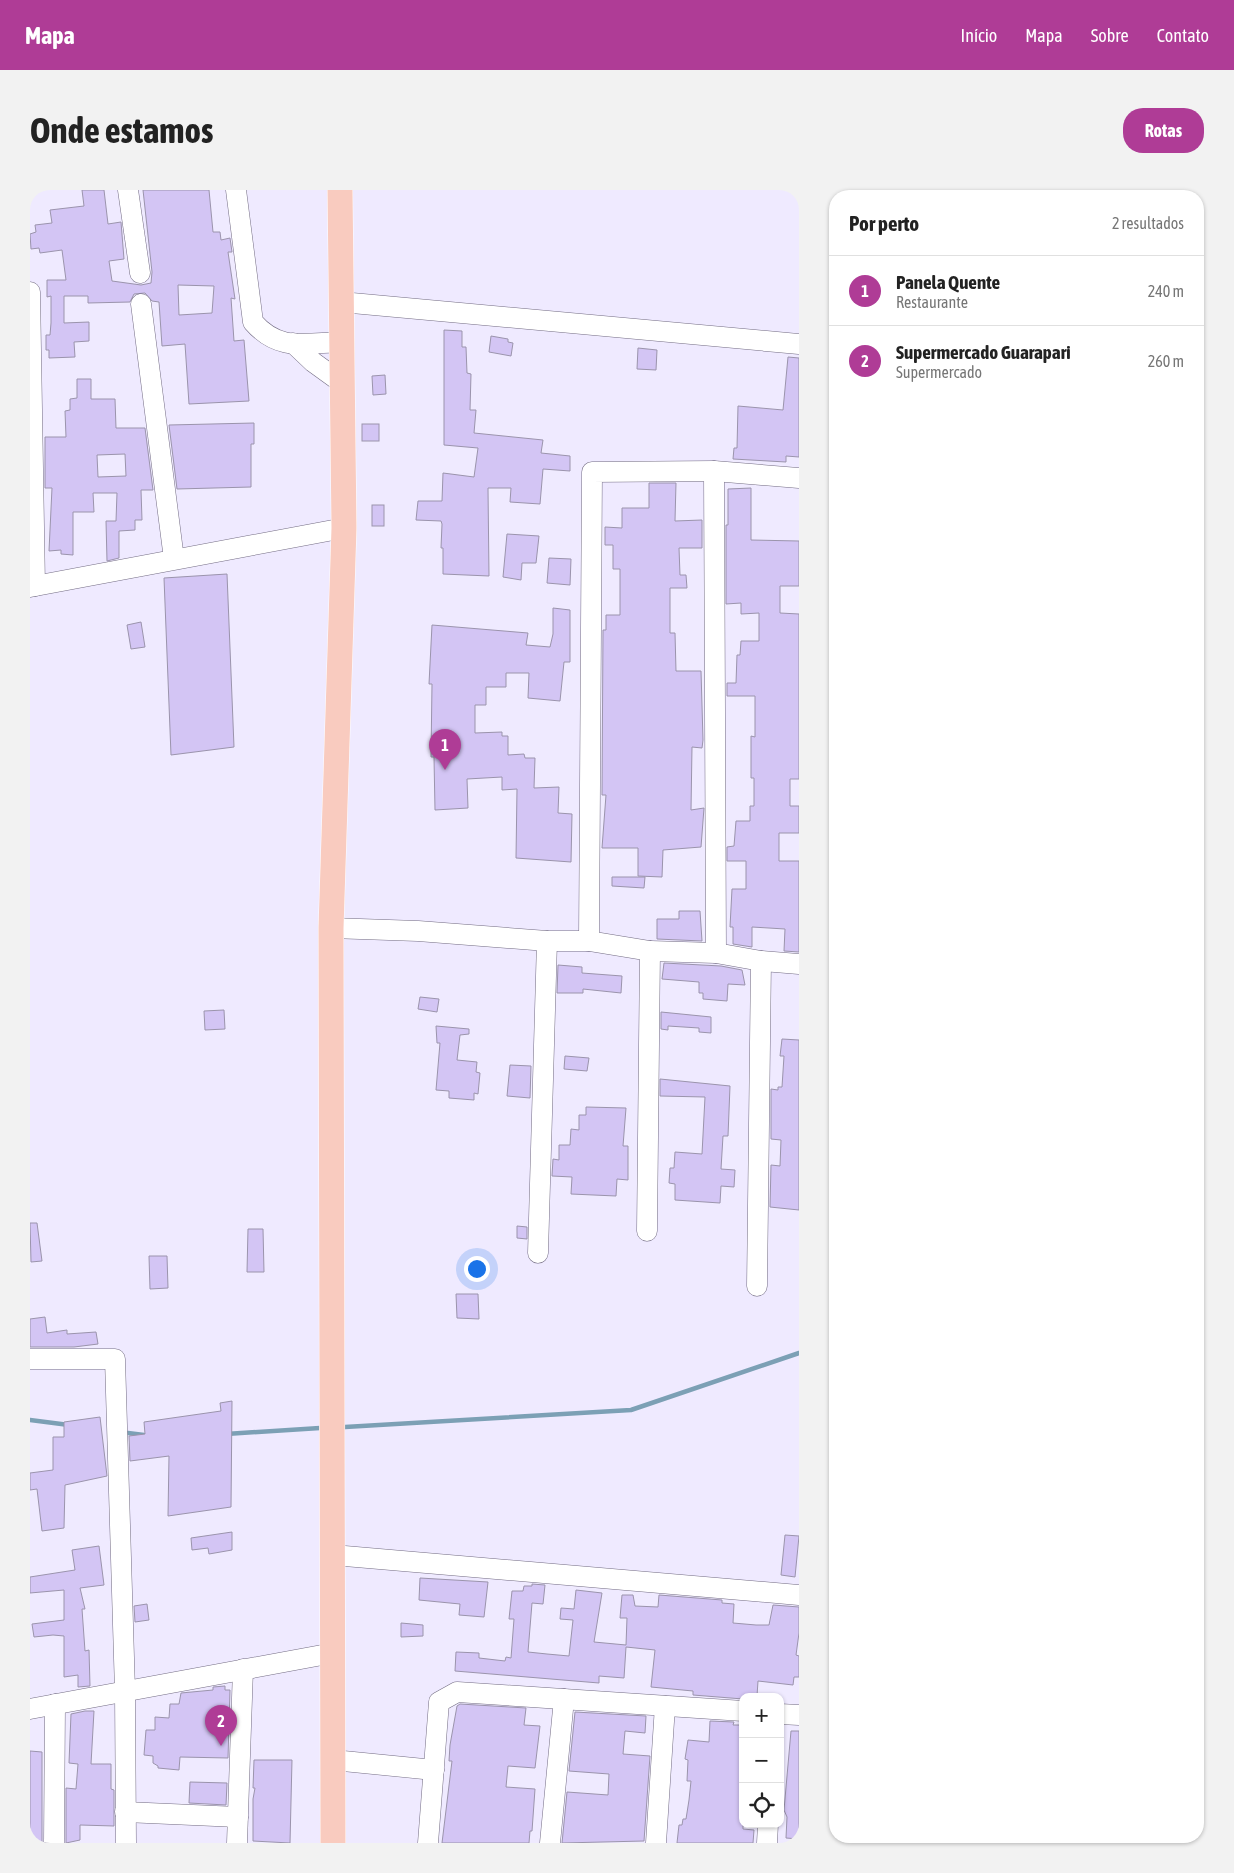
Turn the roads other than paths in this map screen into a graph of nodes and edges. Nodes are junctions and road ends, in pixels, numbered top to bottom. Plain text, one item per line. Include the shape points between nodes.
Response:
1 (128, 190) edge
2 (236, 190) edge
3 (340, 190) edge
4 (140, 273) dead end
5 (30, 294) edge
6 (341, 302) junction
7 (141, 304) dead end
8 (342, 342) junction
9 (293, 343) junction
10 (799, 344) edge
11 (342, 383) junction
12 (714, 471) junction
13 (799, 478) edge
14 (344, 528) junction
15 (174, 559) junction
16 (32, 587) edge
17 (332, 928) junction
18 (547, 941) junction
19 (589, 941) junction
20 (650, 951) junction
21 (716, 952) junction
22 (761, 961) junction
23 (799, 964) edge
24 (647, 1231) dead end
25 (538, 1253) dead end
26 (756, 1286) dead end
27 (30, 1359) edge
28 (333, 1555) junction
29 (799, 1595) edge
30 (333, 1652) junction
31 (243, 1670) junction
32 (125, 1692) junction
33 (564, 1699) junction
34 (55, 1704) junction
35 (665, 1706) junction
36 (30, 1709) edge
37 (739, 1711) edge
38 (784, 1714) edge
39 (799, 1715) edge
40 (333, 1760) junction
41 (434, 1770) junction
42 (125, 1812) junction
43 (238, 1817) junction
44 (768, 1828) edge
45 (54, 1843) edge
46 (126, 1843) edge
47 (237, 1843) edge
48 (333, 1843) edge
49 (428, 1843) edge
50 (550, 1843) edge
51 (656, 1843) edge
52 (767, 1843) edge

1 - 4 street
2 - 9 street via 253,322 264,335 281,343
3 - 6 main road
5 - 16 street
6 - 8 main road
6 - 10 street
7 - 15 street
8 - 9 street
8 - 11 main road
9 - 11 street
11 - 14 main road
12 - 13 street
12 - 19 street via 592,472
12 - 21 street
14 - 15 street
14 - 17 main road
15 - 16 street
17 - 18 street
17 - 28 main road
18 - 19 street
18 - 25 street
19 - 20 street
20 - 21 street
20 - 24 street
21 - 22 street
22 - 23 street
22 - 26 street
27 - 32 street via 115,1359
28 - 29 street
28 - 30 main road
30 - 31 street
30 - 40 main road
31 - 32 street
31 - 43 street
32 - 34 street
32 - 42 street
33 - 35 street
33 - 41 street via 457,1692 439,1702
33 - 50 street
34 - 36 street
34 - 45 street
35 - 37 street
35 - 51 street
38 - 39 street
40 - 41 street
40 - 48 main road
41 - 49 street
42 - 43 street
42 - 46 street
43 - 47 street
44 - 52 street

